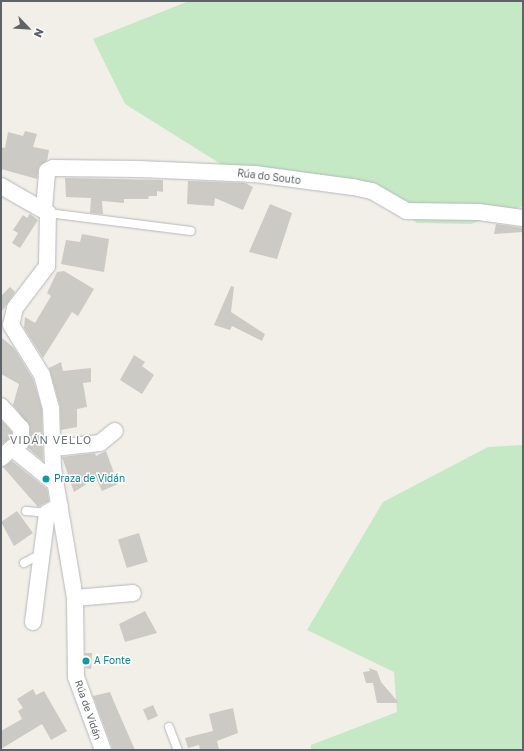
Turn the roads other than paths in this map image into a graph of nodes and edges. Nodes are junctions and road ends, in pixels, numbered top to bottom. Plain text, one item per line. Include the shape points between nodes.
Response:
1 (1, 186) edge
2 (46, 210) junction
3 (523, 218) edge
4 (191, 231) dead end
5 (1, 406) edge
6 (115, 431) dead end
7 (54, 448) junction
8 (7, 453) edge
9 (55, 482) junction
10 (53, 509) junction
11 (26, 511) dead end
12 (42, 553) junction
13 (24, 563) dead end
14 (132, 593) dead end
15 (75, 598) junction
16 (33, 622) dead end
17 (169, 727) dead end
18 (103, 750) edge
19 (178, 750) edge

1 - 2 street
2 - 3 street, Rúa do Souto via 47,172 53,168 139,169 255,174 372,191 406,211 479,212
2 - 4 lane
2 - 7 street, Rúa de Vidán via 47,266 15,308 11,325 42,375 51,408
5 - 8 street via 21,428 22,442
6 - 7 street via 100,443
7 - 9 street, Rúa de Vidán
8 - 9 street
9 - 10 street, Rúa de Vidán
10 - 11 lane
10 - 12 street
10 - 15 street, Rúa de Vidán
12 - 13 lane
12 - 16 street
14 - 15 street
15 - 18 street, Rúa de Vidán via 76,677
17 - 19 lane

